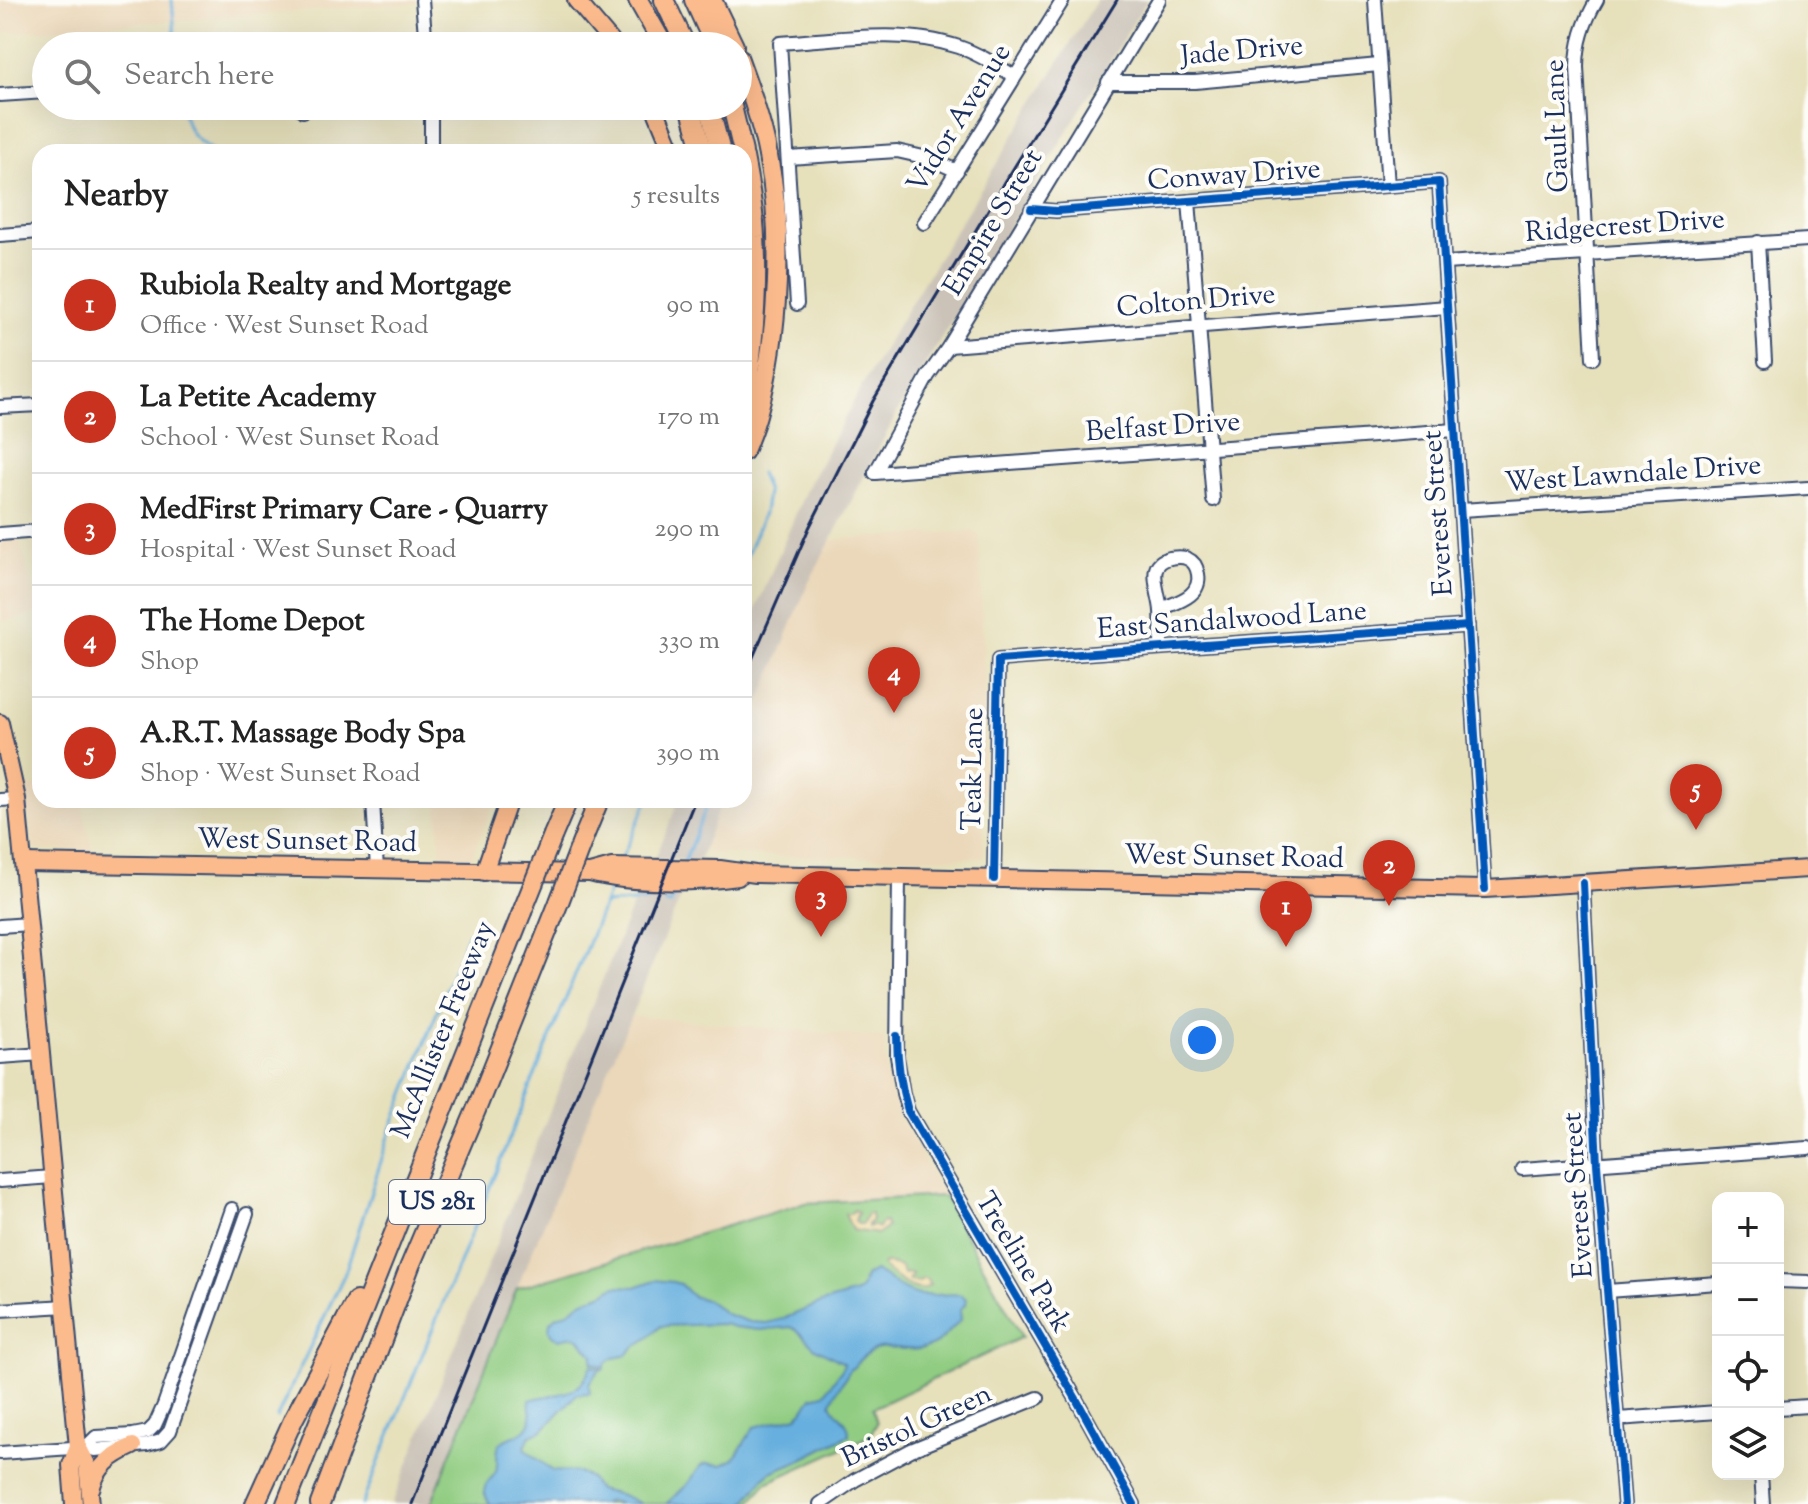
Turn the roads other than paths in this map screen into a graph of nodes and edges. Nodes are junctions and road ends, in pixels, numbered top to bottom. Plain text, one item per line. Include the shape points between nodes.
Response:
1 (422, 0) edge
2 (576, 0) edge
3 (588, 0) edge
4 (638, 0) edge
5 (664, 0) edge
6 (694, 0) edge
7 (712, 0) edge
8 (1063, 0) edge
9 (1159, 0) edge
10 (1375, 0) edge
11 (1597, 0) edge
12 (425, 32) edge
13 (604, 32) edge
14 (606, 32) edge
15 (656, 32) edge
16 (679, 32) edge
17 (718, 32) edge
18 (724, 32) edge
19 (1379, 65) junction
20 (1014, 76) junction
21 (1108, 82) junction
22 (32, 93) edge
23 (0, 95) edge
24 (752, 97) edge
25 (431, 120) edge
26 (660, 120) edge
27 (694, 120) edge
28 (713, 120) edge
29 (736, 120) edge
30 (431, 144) edge
31 (670, 144) edge
32 (701, 144) edge
33 (719, 144) edge
34 (742, 144) edge
35 (788, 158) junction
36 (957, 171) junction
37 (1439, 182) joint
38 (1388, 186) junction
39 (1189, 201) junction
40 (1031, 209) junction
41 (752, 214) edge
42 (924, 223) dead end
43 (32, 233) edge
44 (0, 235) edge
45 (1808, 240) edge
46 (1758, 242) junction
47 (1587, 254) junction
48 (1445, 263) junction
49 (797, 304) dead end
50 (1447, 307) junction
51 (1199, 327) junction
52 (949, 346) junction
53 (752, 348) edge
54 (1593, 358) dead end
55 (1765, 361) dead end
56 (32, 405) edge
57 (0, 407) edge
58 (752, 429) edge
59 (1455, 430) junction
60 (1209, 448) junction
61 (875, 473) joint
62 (1808, 488) edge
63 (1213, 500) dead end
64 (1461, 510) junction
65 (32, 532) edge
66 (0, 534) edge
67 (1161, 609) junction
68 (1468, 626) junction
69 (1161, 648) junction
70 (998, 660) joint
71 (0, 723) edge
72 (17, 799) junction
73 (0, 800) edge
74 (373, 808) edge
75 (506, 808) edge
76 (563, 808) edge
77 (596, 808) edge
78 (24, 863) junction
79 (1808, 869) edge
80 (377, 870) junction
81 (484, 872) junction
82 (899, 877) junction
83 (994, 879) junction
84 (1583, 883) junction
85 (1485, 889) junction
86 (29, 924) junction
87 (0, 926) edge
88 (42, 1054) junction
89 (0, 1057) edge
90 (1808, 1148) edge
91 (1597, 1164) junction
92 (1522, 1169) dead end
93 (52, 1177) junction
94 (0, 1181) edge
95 (232, 1209) dead end
96 (247, 1214) dead end
97 (397, 1224) junction
98 (1784, 1281) edge
99 (1808, 1282) edge
100 (1712, 1283) edge
101 (1607, 1291) junction
102 (66, 1306) junction
103 (0, 1310) edge
104 (1038, 1398) dead end
105 (1808, 1406) edge
106 (1784, 1408) edge
107 (1712, 1412) edge
108 (1617, 1419) junction
109 (133, 1446) junction
110 (82, 1447) junction
111 (0, 1453) edge
112 (1761, 1480) edge
113 (91, 1499) edge
114 (826, 1502) edge
115 (74, 1504) edge
116 (255, 1504) edge
117 (286, 1504) edge
118 (320, 1504) edge
119 (1134, 1504) edge
120 (1624, 1504) edge
121 (1763, 1504) edge

1 - 12 street
2 - 13 main road
3 - 14 main road
4 - 15 highway
5 - 16 highway
6 - 17 highway
7 - 18 highway
8 - 20 street, Vidor Avenue
9 - 21 street, Empire Street
10 - 19 street
11 - 47 street, Gault Lane via 1577,57
19 - 21 street, Jade Drive via 1195,82
19 - 38 street
20 - 35 street via 969,51 919,38 780,43
20 - 36 street, Vidor Avenue
21 - 40 street, Empire Street
22 - 23 street
24 - 58 highway via 777,216 777,287 768,362
25 - 30 street
26 - 31 main road
27 - 32 highway
28 - 33 highway
29 - 34 highway
35 - 36 street via 897,151
35 - 49 street
36 - 42 street, Vidor Avenue
37 - 38 street, Conway Drive
37 - 48 street, Everest Street
38 - 39 street, Conway Drive
39 - 40 street, Conway Drive
39 - 51 street
40 - 52 street, Empire Street
41 - 53 highway
43 - 44 street
45 - 46 street, Ridgecrest Drive
46 - 47 street, Ridgecrest Drive
46 - 55 street
47 - 48 street, Ridgecrest Drive
47 - 54 street, Gault Lane
48 - 50 street, Everest Street
50 - 51 street, Colton Drive
50 - 59 street, Everest Street
51 - 52 street, Colton Drive
51 - 60 street
52 - 61 street, Empire Street
56 - 57 street
59 - 60 street, Belfast Drive
59 - 64 street, Everest Street
60 - 61 street, Belfast Drive
60 - 63 street
62 - 64 street, West Lawndale Drive
64 - 68 street, Everest Street
65 - 66 street
67 - 67 street via 1156,565 1167,558 1187,558 1198,571 1194,591
67 - 69 street
68 - 69 street, East Sandalwood Lane
68 - 85 street, Everest Street
69 - 70 street, East Sandalwood Lane
70 - 83 street, Teak Lane
71 - 72 main road
72 - 73 street
72 - 78 main road
74 - 80 street
75 - 81 main road
76 - 97 highway, McAllister Freeway / US 281, bridge
77 - 118 highway, McAllister Freeway / US 281, bridge
78 - 80 main road, West Sunset Road
78 - 86 main road
79 - 84 main road, West Sunset Road
80 - 81 main road, West Sunset Road
81 - 82 main road, West Sunset Road via 590,873 612,867
82 - 83 main road, West Sunset Road
82 - 119 street, Treeline Park via 897,1056 908,1111
83 - 85 main road, West Sunset Road
84 - 85 main road, West Sunset Road
84 - 91 street, Everest Street
86 - 87 street
86 - 88 main road
88 - 89 street
88 - 93 main road
90 - 91 street
91 - 92 street
91 - 101 street, Everest Street
93 - 94 street
93 - 102 main road
95 - 110 street via 155,1425 148,1432 96,1437
96 - 109 street via 170,1431 161,1441
97 - 116 highway via 294,1418
97 - 117 highway, McAllister Freeway / US 281
98 - 99 street
100 - 101 street
101 - 108 street, Everest Street
102 - 103 street
102 - 110 main road
104 - 114 street, Bristol Green via 911,1450
105 - 106 street
107 - 108 street
108 - 120 street, Everest Street
109 - 110 street
109 - 113 main road via 102,1465
110 - 111 street
110 - 113 main road
110 - 115 main road via 71,1465
112 - 121 street

